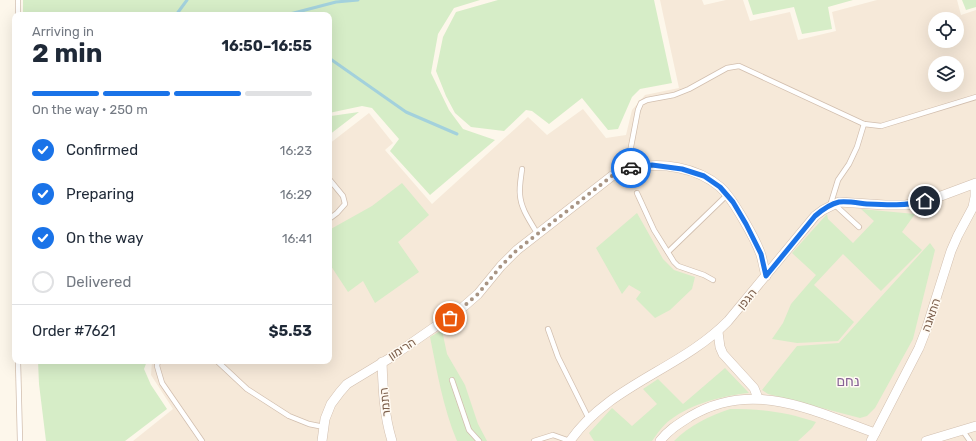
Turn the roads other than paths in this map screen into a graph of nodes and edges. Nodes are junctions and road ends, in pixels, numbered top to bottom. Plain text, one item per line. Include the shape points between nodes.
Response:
1 (18, 0) edge
2 (18, 12) edge
3 (976, 97) edge
4 (864, 124) junction
5 (522, 169) dead end
6 (624, 171) junction
7 (332, 182) edge
8 (975, 183) edge
9 (637, 193) dead end
10 (727, 195) junction
11 (832, 205) junction
12 (332, 217) edge
13 (859, 227) dead end
14 (537, 233) junction
15 (668, 252) junction
16 (766, 276) junction
17 (713, 280) dead end
18 (548, 329) dead end
19 (718, 332) junction
20 (382, 362) junction
21 (18, 364) edge
22 (157, 364) edge
23 (220, 364) edge
24 (452, 380) dead end
25 (758, 398) junction
26 (589, 419) junction
27 (976, 426) edge
28 (324, 427) junction
29 (963, 431) junction
30 (873, 437) edge
31 (20, 441) edge
32 (202, 441) edge
33 (322, 441) edge
34 (392, 441) edge
35 (479, 441) edge
36 (534, 441) edge
37 (570, 441) edge
38 (660, 441) edge
39 (926, 441) edge
40 (970, 441) edge

1 - 2 lane
3 - 4 lane via 881,126
4 - 6 lane via 739,66 727,68 689,89 641,103
4 - 11 lane via 849,164 838,180
5 - 14 lane via 522,203 526,216
6 - 10 street, הרימון via 652,165 682,169 704,176
6 - 14 street, הרימון via 612,176
7 - 12 lane via 343,196 345,204
8 - 11 street via 933,199 906,205 847,202
8 - 30 street, התאנה via 973,207 951,251 926,330
9 - 15 lane via 654,230
10 - 15 lane
10 - 16 street, הרימון via 761,254
11 - 13 lane
11 - 16 street, הגפן via 815,216
14 - 20 street, הרימון via 506,260 478,294 462,308
15 - 17 lane via 678,266
16 - 19 street, הגפן
18 - 26 lane via 558,357
19 - 25 street via 723,354 754,388
19 - 26 street, הגפן via 613,398
20 - 28 street, הרימון via 347,384 331,404
20 - 34 street, התמר via 383,394
21 - 31 lane
22 - 32 lane via 162,383
23 - 28 lane via 247,389 289,416
24 - 35 lane via 469,430
25 - 30 street via 793,404
25 - 38 street via 732,400 714,405 681,422
26 - 37 street, הגפן
27 - 29 street
28 - 33 street, הרימון
29 - 39 street
29 - 40 lane
36 - 37 lane via 553,435

